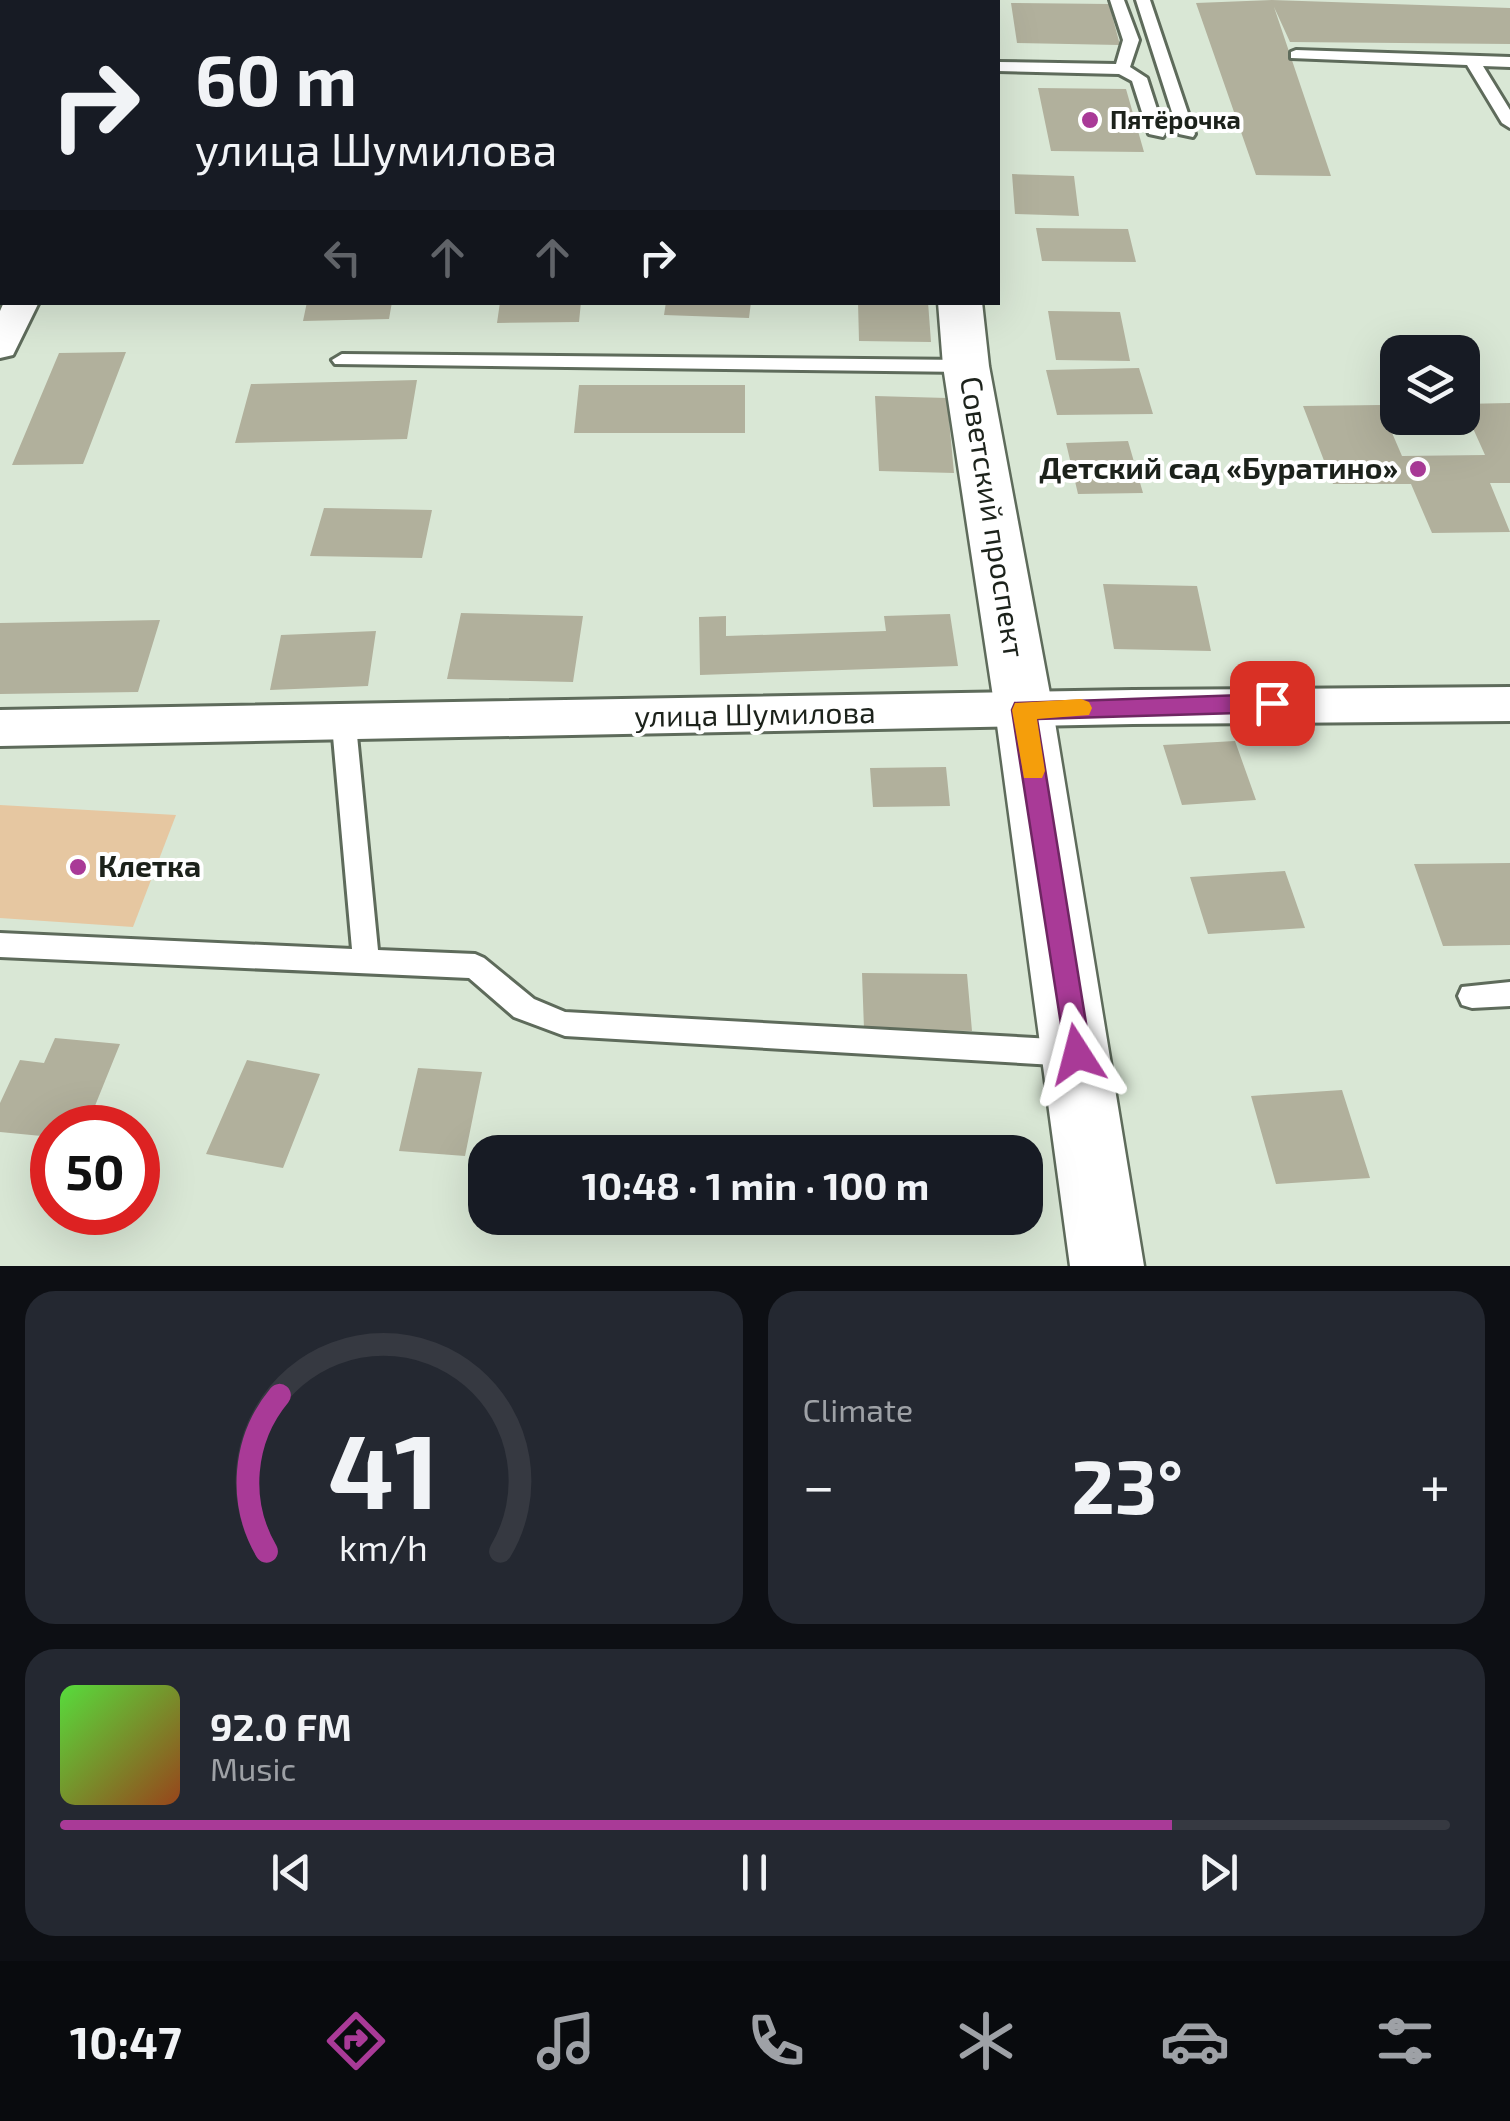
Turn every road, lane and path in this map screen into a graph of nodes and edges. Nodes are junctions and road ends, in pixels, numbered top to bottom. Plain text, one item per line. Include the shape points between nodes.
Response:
1 (1117, 0) edge
2 (1143, 0) edge
3 (1296, 54) dead end
4 (1472, 61) junction
5 (1510, 62) edge
6 (1000, 67) edge
7 (1122, 69) junction
8 (1510, 123) edge
9 (1158, 134) dead end
10 (1187, 134) dead end
11 (21, 305) edge
12 (960, 305) edge
13 (0, 347) edge
14 (342, 360) dead end
15 (966, 366) junction
16 (1510, 704) edge
17 (1024, 710) junction
18 (344, 725) junction
19 (0, 728) edge
20 (0, 945) edge
21 (366, 961) junction
22 (1510, 994) edge
23 (1472, 996) dead end
24 (1077, 1054) junction
25 (1107, 1266) edge

1 - 7 lane via 1131,40
2 - 10 lane
3 - 4 lane
4 - 5 lane
4 - 8 lane
6 - 7 lane
7 - 9 lane via 1139,78
11 - 13 street
12 - 15 main road, Советский проспект
14 - 15 lane
15 - 17 main road, Советский проспект
16 - 17 street, улица Шумилова
17 - 18 street, улица Шумилова
17 - 24 main road, Советский проспект
18 - 19 street, улица Шумилова
18 - 21 lane
20 - 21 lane
21 - 24 lane via 475,966 524,1008 564,1024
22 - 23 lane
24 - 25 main road, Советский проспект

